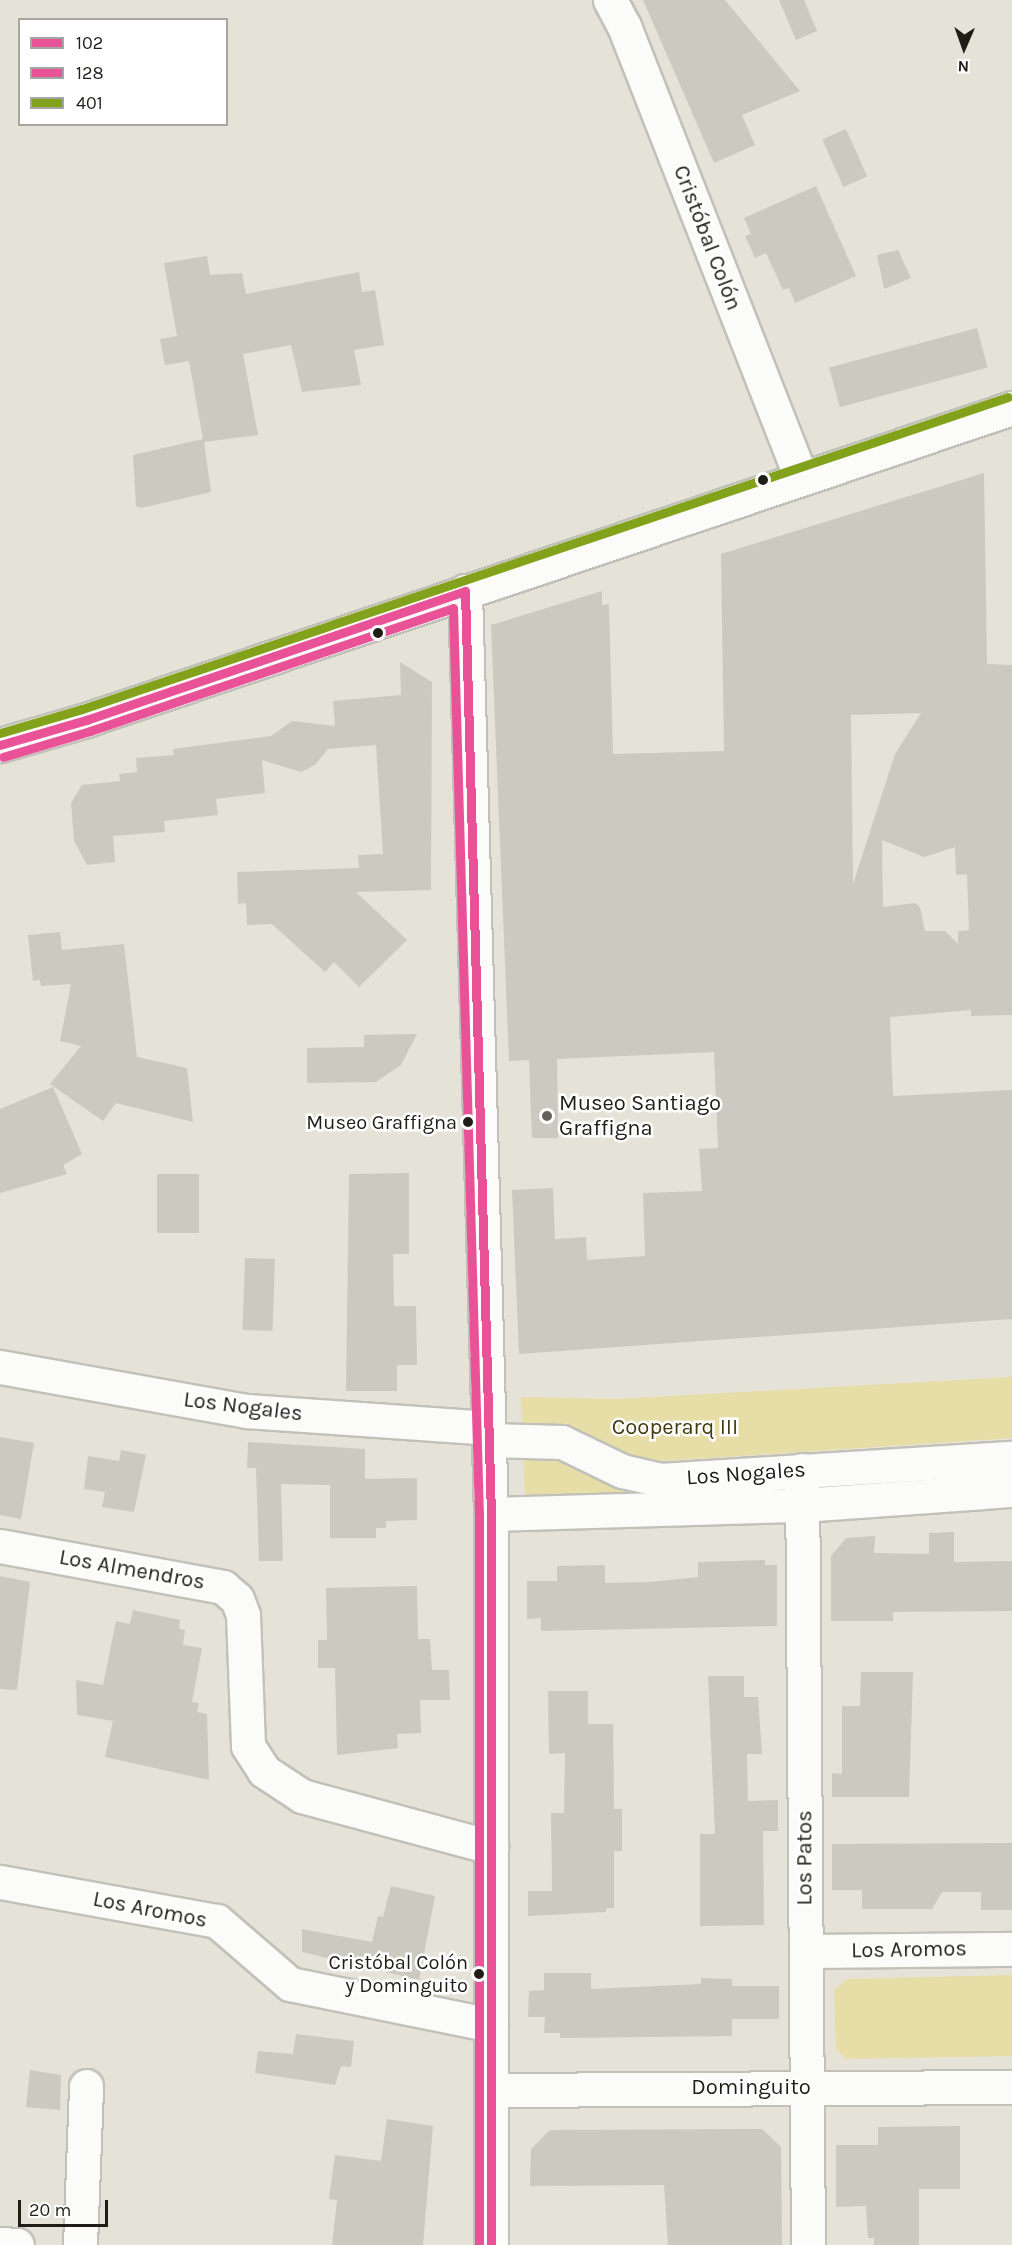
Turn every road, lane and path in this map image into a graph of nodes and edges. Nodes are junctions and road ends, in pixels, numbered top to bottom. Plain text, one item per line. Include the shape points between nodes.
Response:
1 (610, 0) edge
2 (1012, 408) edge
3 (801, 477) junction
4 (465, 591) junction
5 (0, 745) edge
6 (0, 1367) edge
7 (489, 1434) junction
8 (1012, 1458) edge
9 (802, 1470) junction
10 (1012, 1490) edge
11 (802, 1505) junction
12 (491, 1514) junction
13 (0, 1546) edge
14 (491, 1847) junction
15 (0, 1882) edge
16 (1012, 1949) edge
17 (806, 1952) junction
18 (491, 2025) junction
19 (86, 2086) dead end
20 (1012, 2086) edge
21 (807, 2088) junction
22 (491, 2090) junction
23 (0, 2244) edge
24 (17, 2245) edge
25 (80, 2245) edge
26 (491, 2245) edge
27 (808, 2245) edge

1 - 3 street, Cristóbal Colón via 624,26
2 - 3 street
3 - 4 street
4 - 5 street via 86,720
4 - 7 street
6 - 7 street, Los Nogales via 248,1411
7 - 9 street, Los Nogales via 562,1442 622,1471 660,1480
7 - 12 street
8 - 9 street, Los Nogales
9 - 11 street, Los Patos
10 - 11 street, Los Nogales
11 - 12 street, Los Nogales
11 - 17 street, Los Patos
12 - 14 street
13 - 14 street, Los Almendros via 223,1587 237,1599 243,1615 248,1746 264,1772 302,1796
14 - 18 street
15 - 18 street, Los Aromos via 217,1922 290,1984
16 - 17 street, Los Aromos
17 - 21 street, Los Patos
18 - 22 street
19 - 25 street
20 - 21 street, Dominguito
21 - 22 street, Dominguito
21 - 27 street, Los Patos
22 - 26 street
23 - 24 street

